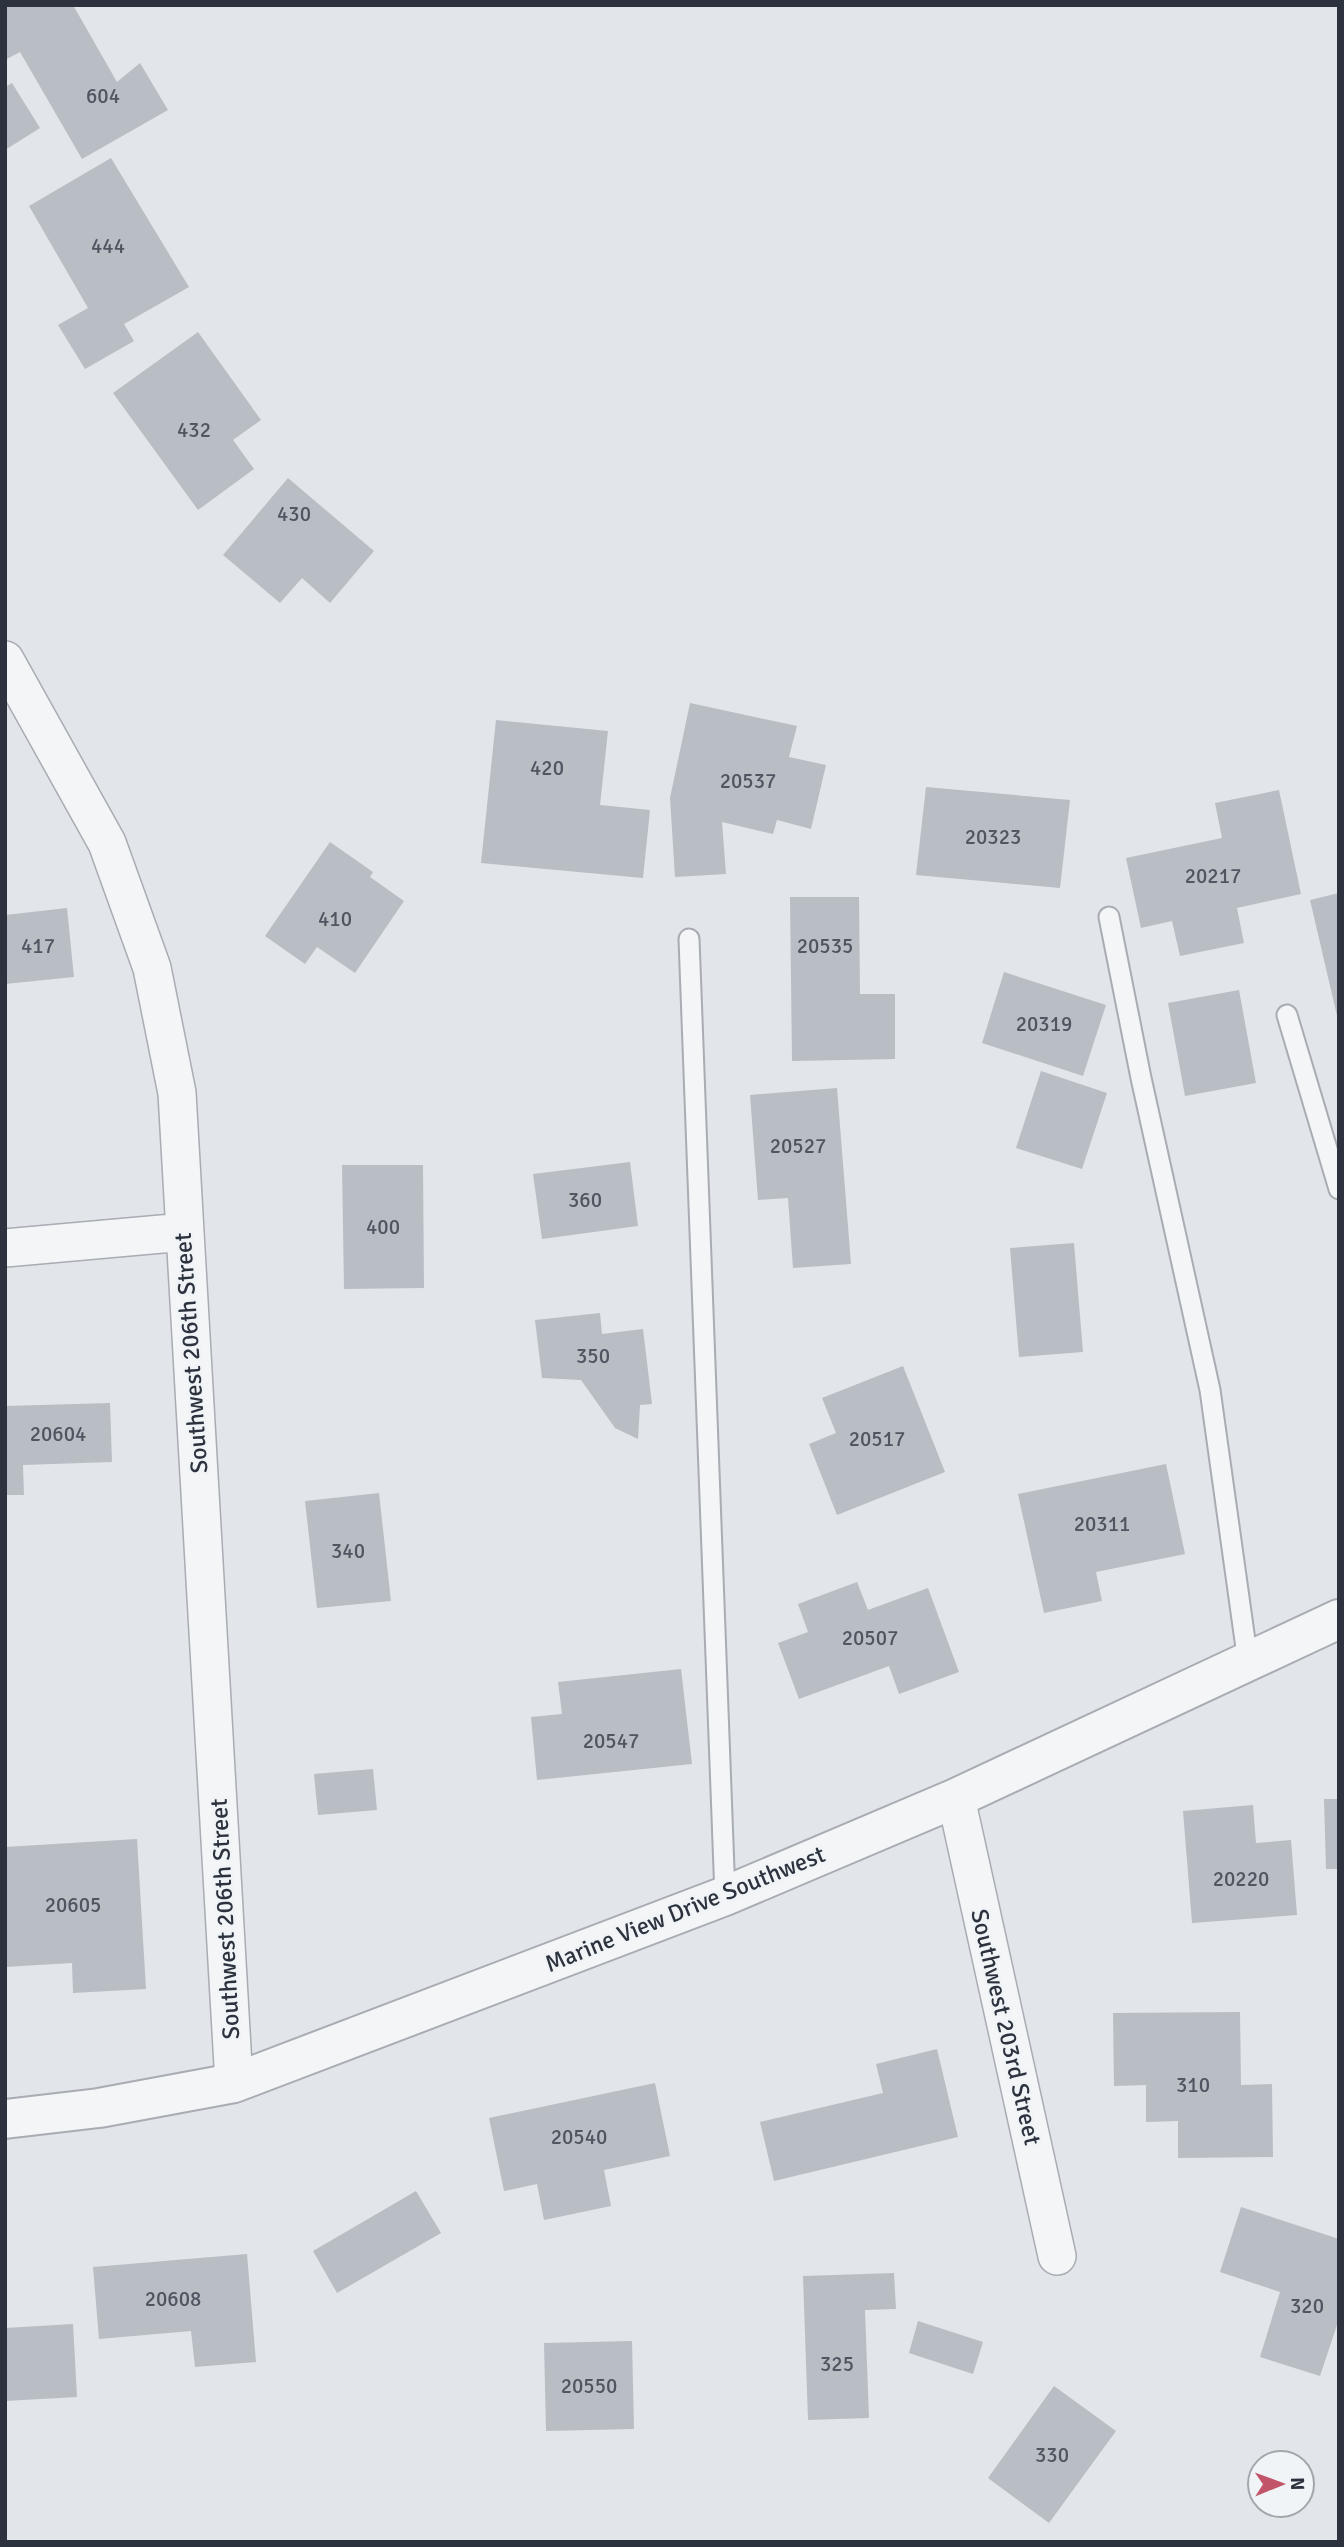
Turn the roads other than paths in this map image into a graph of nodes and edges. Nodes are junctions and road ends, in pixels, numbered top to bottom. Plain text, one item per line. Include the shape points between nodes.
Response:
1 (5, 660) edge
2 (1109, 917) dead end
3 (689, 939) dead end
4 (1287, 1015) dead end
5 (1339, 1189) edge
6 (184, 1232) junction
7 (5, 1248) edge
8 (1339, 1619) edge
9 (1248, 1662) junction
10 (956, 1798) junction
11 (725, 1896) junction
12 (234, 2083) junction
13 (5, 2119) edge
14 (1057, 2256) dead end

1 - 6 street, Southwest 206th Street via 107,843 152,968 177,1093
2 - 9 lane via 1210,1390
3 - 11 lane
4 - 5 lane
6 - 7 street
6 - 12 street, Southwest 206th Street
8 - 9 street, Marine View Drive Southwest
9 - 10 street, Marine View Drive Southwest
10 - 11 street, Marine View Drive Southwest
10 - 14 street, Southwest 203rd Street
11 - 12 street, Marine View Drive Southwest
12 - 13 street, Marine View Drive Southwest via 99,2108

